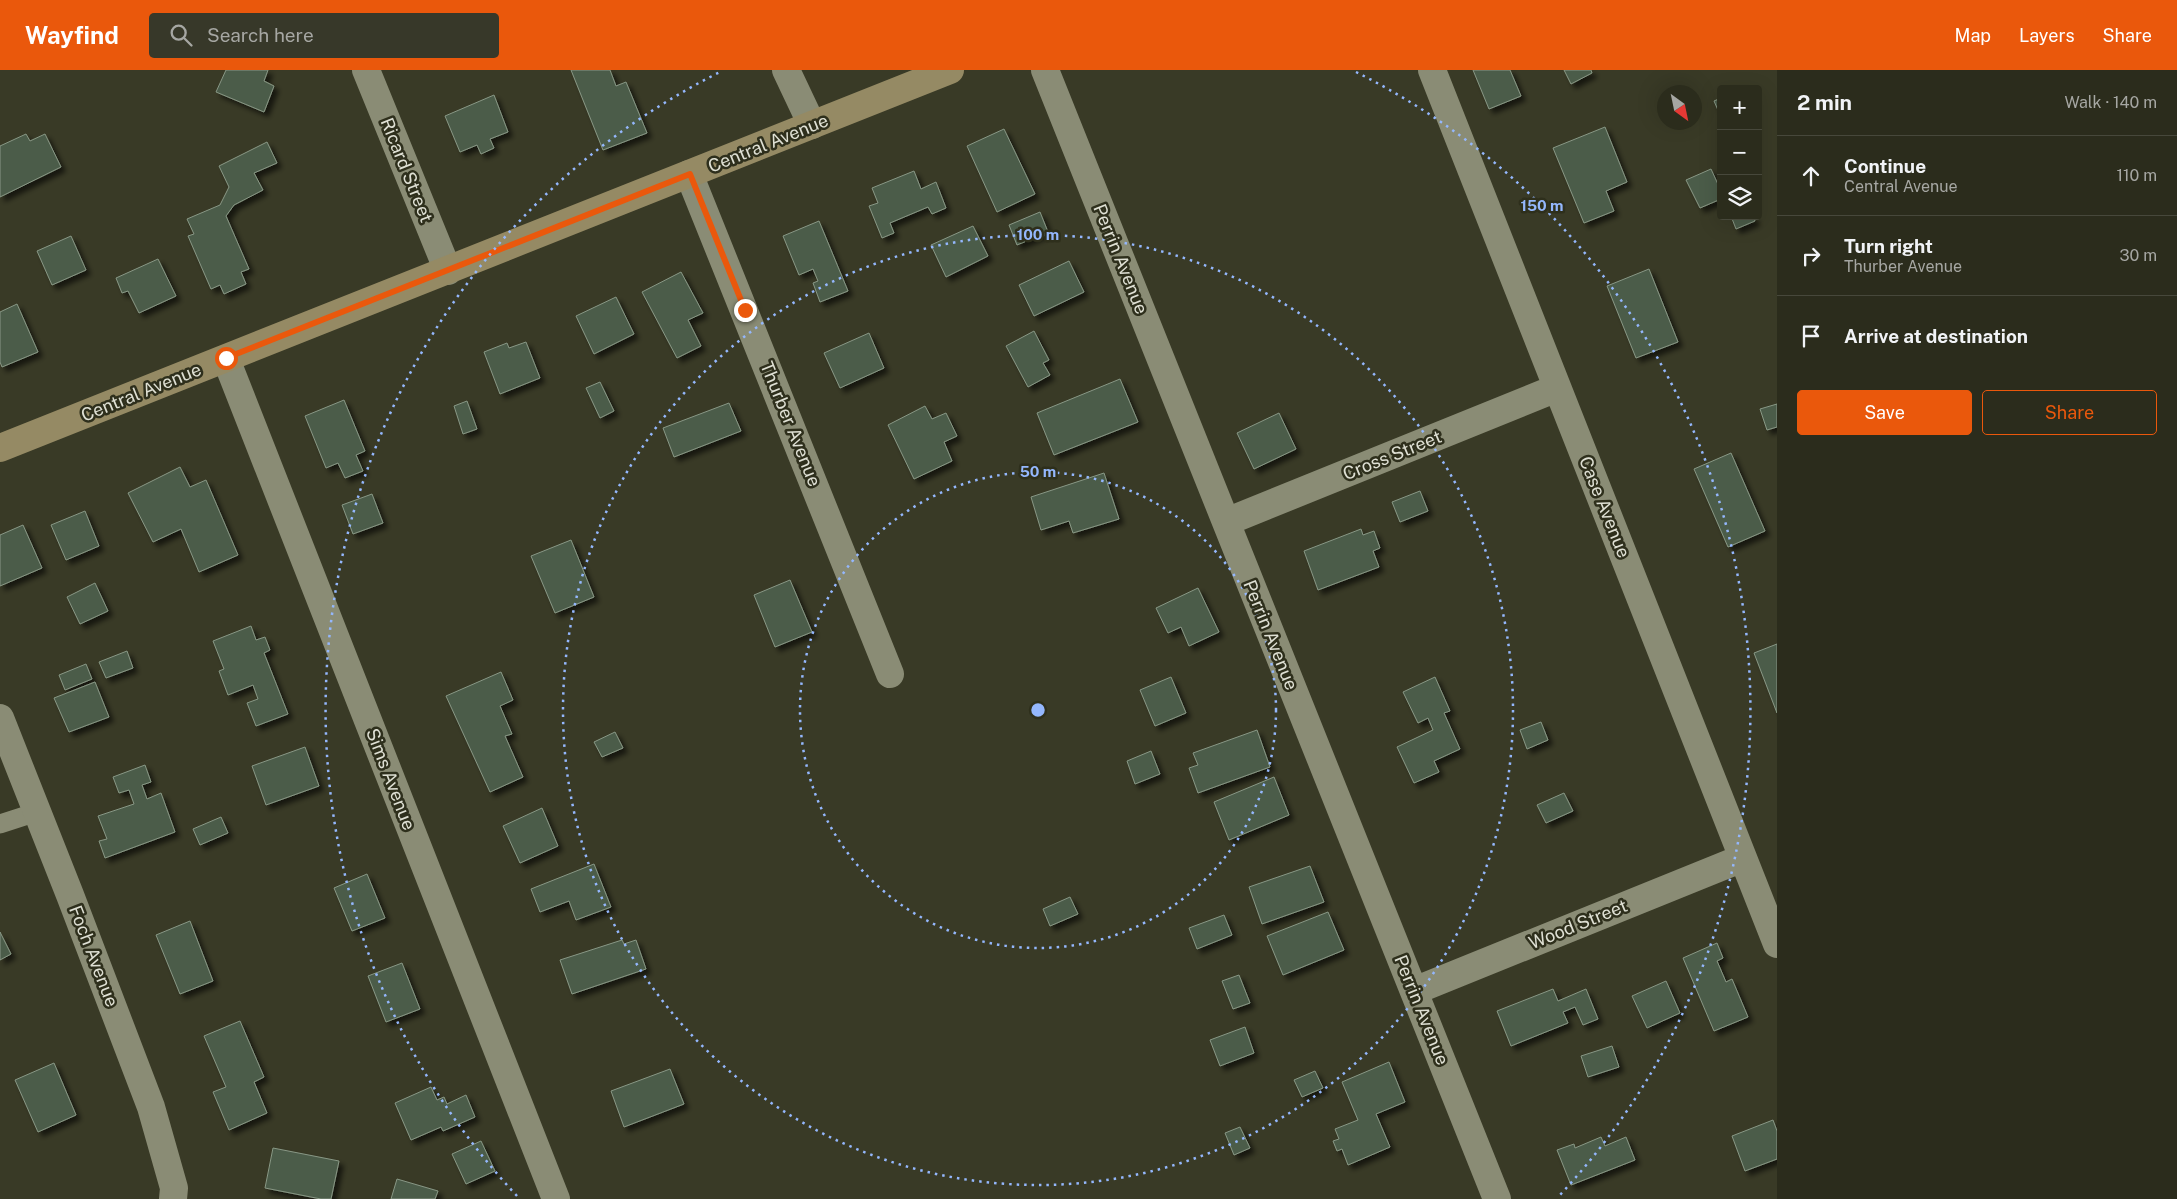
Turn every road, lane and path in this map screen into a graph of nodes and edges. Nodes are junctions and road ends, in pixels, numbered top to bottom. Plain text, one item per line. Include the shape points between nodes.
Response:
1 (366, 70) edge
2 (786, 70) edge
3 (950, 70) edge
4 (1045, 70) edge
5 (1432, 70) edge
6 (812, 125) junction
7 (690, 174) junction
8 (448, 271) junction
9 (226, 358) junction
10 (1558, 388) junction
11 (0, 448) edge
12 (1226, 522) junction
13 (890, 674) dead end
14 (0, 718) edge
15 (38, 812) junction
16 (1, 821) edge
17 (1743, 858) junction
18 (1777, 944) edge
19 (1414, 991) junction
20 (173, 1199) edge
21 (556, 1199) edge
22 (1497, 1199) edge

1 - 8 street, Ricard Street
2 - 6 street
3 - 6 main road, Central Avenue
4 - 12 street, Perrin Avenue
5 - 10 street, Case Avenue
6 - 7 main road, Central Avenue
7 - 8 main road, Central Avenue
7 - 13 street, Thurber Avenue
8 - 9 main road, Central Avenue
9 - 11 main road, Central Avenue
9 - 21 street, Sims Avenue
10 - 12 street, Cross Street
10 - 17 street, Case Avenue
12 - 19 street, Perrin Avenue
14 - 15 street, Foch Avenue
15 - 16 lane
15 - 20 street, Foch Avenue via 151,1108 174,1188
17 - 18 street, Case Avenue
17 - 19 street, Wood Street
19 - 22 street, Perrin Avenue

